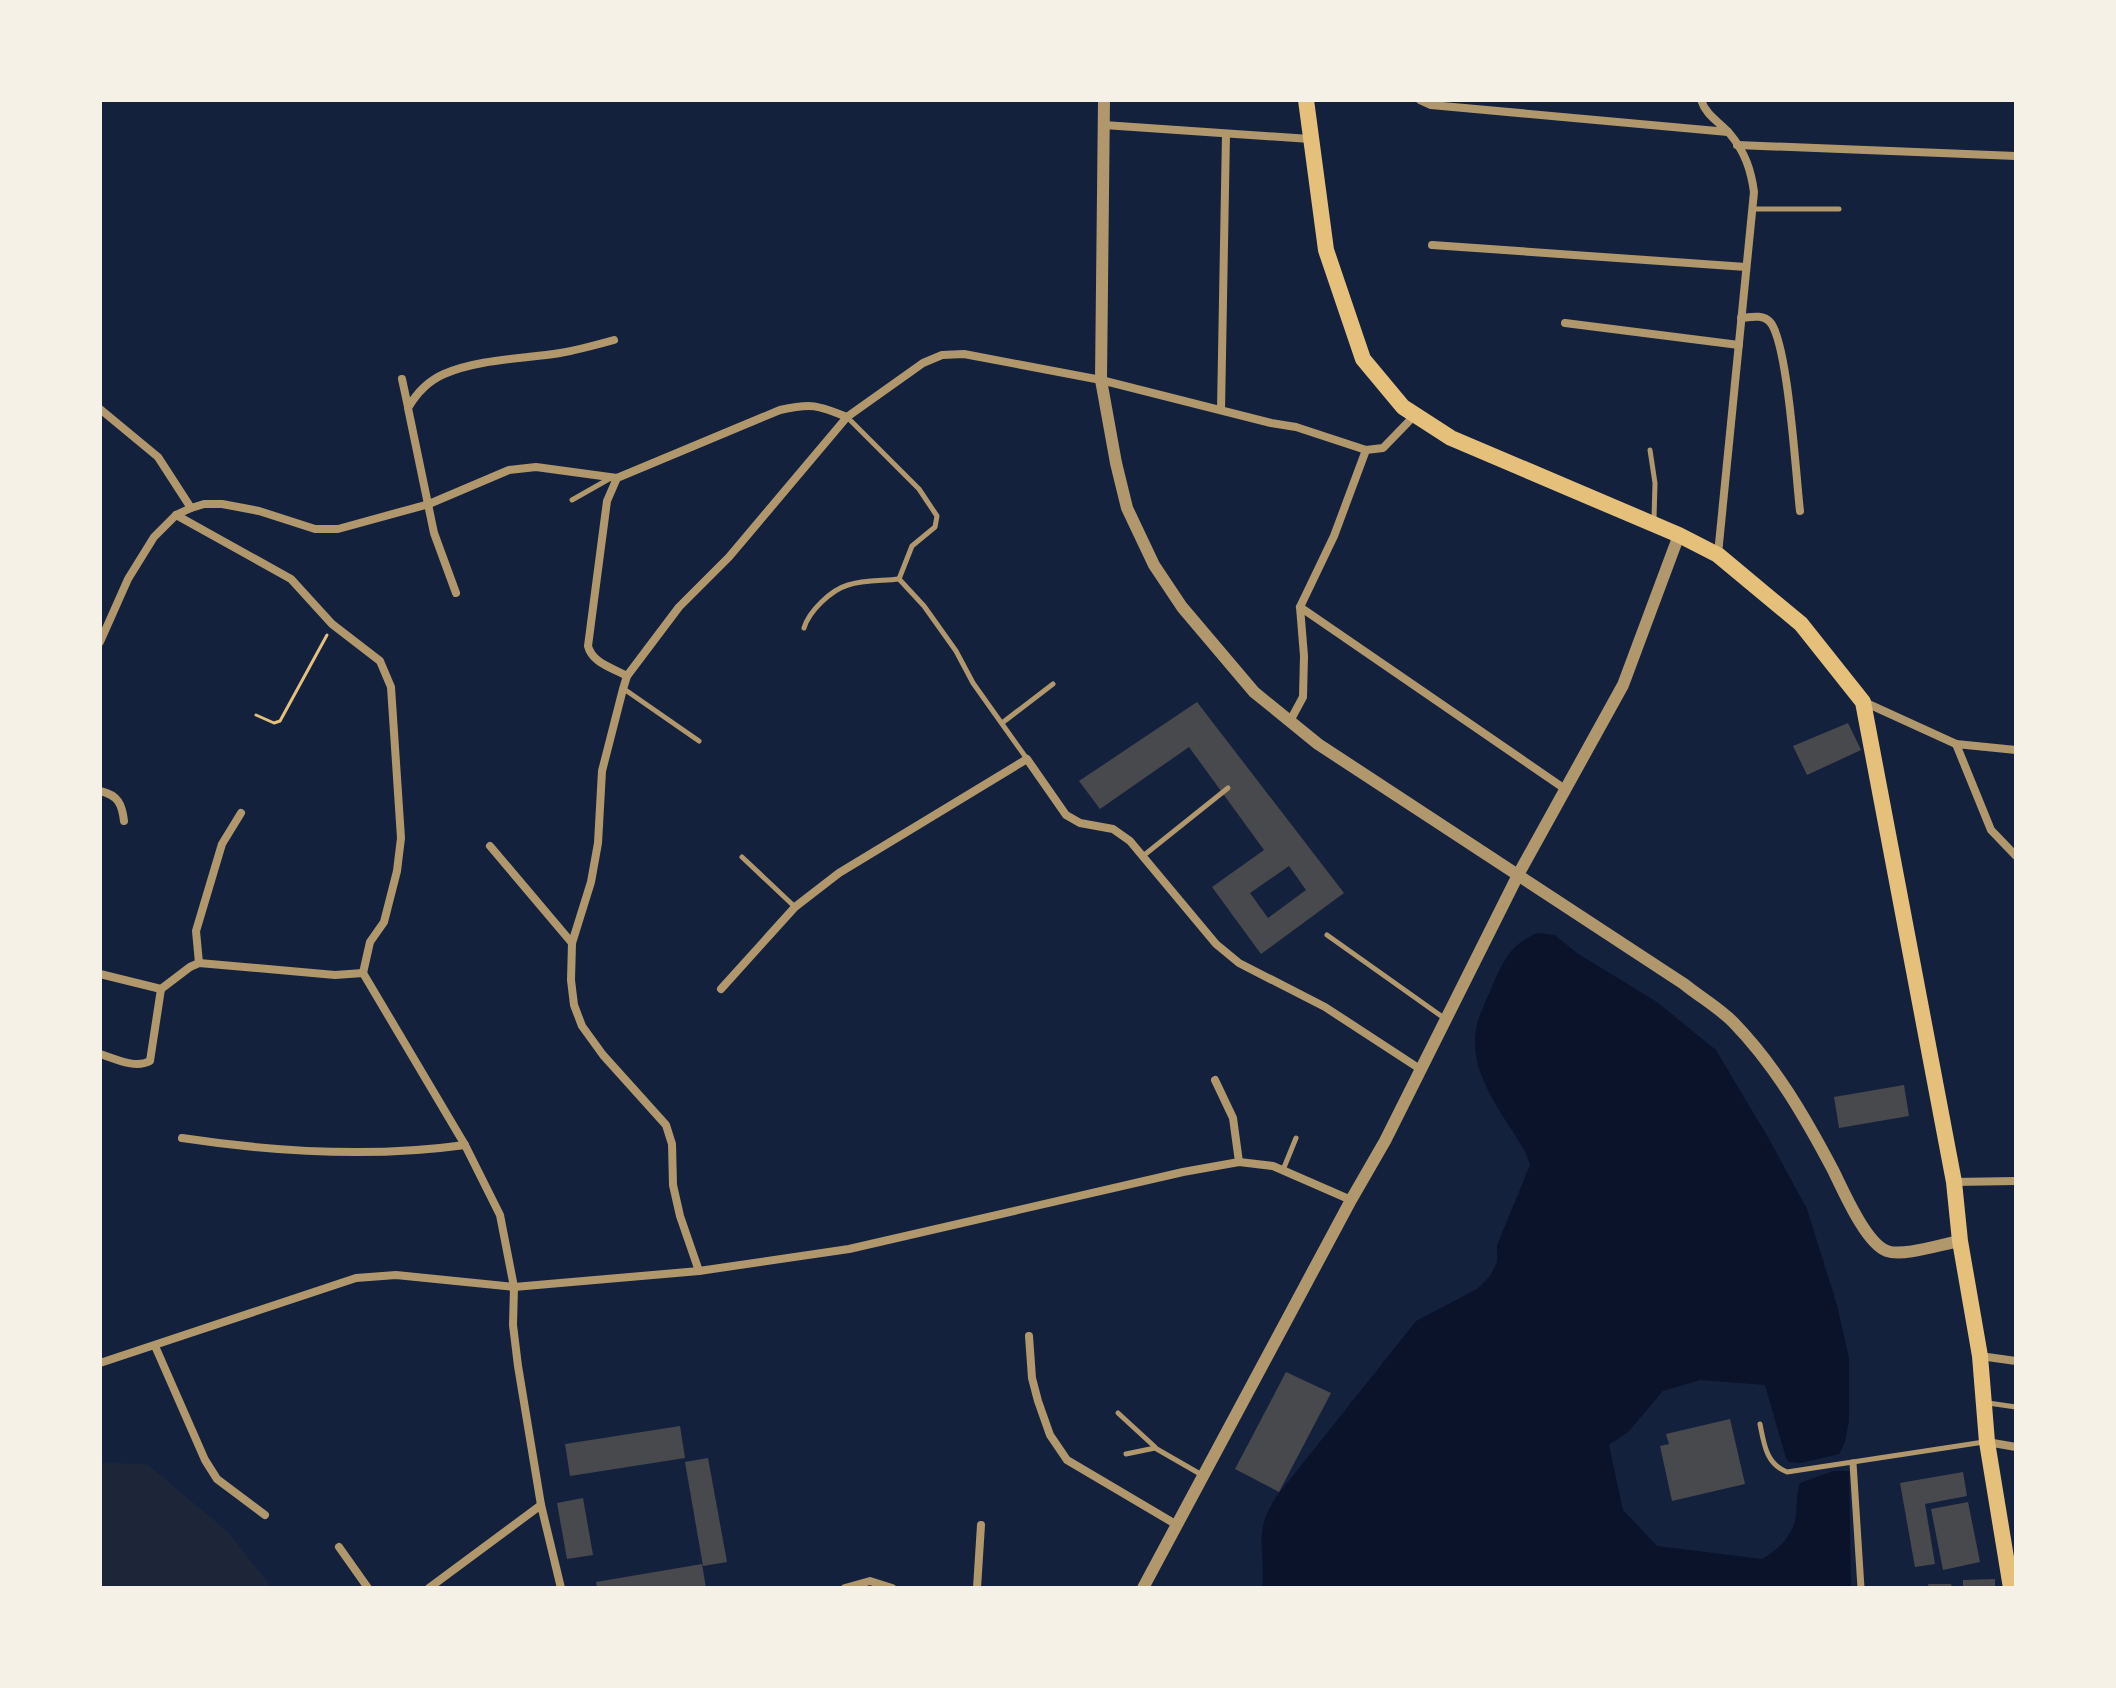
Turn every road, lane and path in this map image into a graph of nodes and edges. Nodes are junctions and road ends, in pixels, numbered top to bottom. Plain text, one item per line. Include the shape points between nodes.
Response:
1 (1104, 100) edge
2 (1306, 100) edge
3 (1420, 100) edge
4 (1701, 100) edge
5 (1104, 125) junction
6 (1729, 132) junction
7 (1226, 134) junction
8 (1311, 139) junction
9 (1737, 145) junction
10 (2016, 156) edge
11 (1752, 209) junction
12 (1839, 209) dead end
13 (1432, 245) dead end
14 (1746, 267) junction
15 (1741, 318) junction
16 (1565, 323) dead end
17 (614, 340) dead end
18 (1739, 345) junction
19 (402, 379) dead end
20 (1101, 380) junction
21 (408, 408) junction
22 (100, 409) edge
23 (1221, 410) junction
24 (1415, 415) junction
25 (847, 417) junction
26 (1366, 450) junction
27 (1650, 450) dead end
28 (614, 478) junction
29 (572, 500) dead end
30 (429, 504) junction
31 (191, 508) junction
32 (1800, 511) dead end
33 (176, 515) junction
34 (1654, 524) junction
35 (1679, 535) junction
36 (1718, 555) junction
37 (899, 579) junction
38 (456, 593) dead end
39 (1300, 607) junction
40 (332, 624) junction
41 (804, 628) dead end
42 (100, 642) edge
43 (627, 676) junction
44 (1053, 684) dead end
45 (623, 689) junction
46 (1863, 702) junction
47 (256, 715) dead end
48 (1290, 721) junction
49 (1002, 723) junction
50 (699, 741) dead end
51 (1956, 744) junction
52 (2016, 750) edge
53 (1027, 759) junction
54 (1228, 788) dead end
55 (1565, 789) junction
56 (100, 791) edge
57 (241, 813) dead end
58 (124, 821) dead end
59 (490, 846) dead end
60 (1143, 856) junction
61 (2016, 856) edge
62 (742, 857) dead end
63 (1518, 875) junction
64 (795, 907) junction
65 (1327, 935) dead end
66 (572, 943) junction
67 (199, 963) junction
68 (363, 973) junction
69 (100, 974) edge
70 (161, 989) junction
71 (721, 989) dead end
72 (1445, 1019) junction
73 (100, 1054) edge
74 (1420, 1069) junction
75 (1215, 1080) dead end
76 (182, 1138) dead end
77 (1296, 1138) dead end
78 (465, 1145) junction
79 (1239, 1162) junction
80 (1283, 1171) junction
81 (2016, 1181) edge
82 (1954, 1182) junction
83 (1351, 1200) junction
84 (1960, 1241) junction
85 (699, 1271) junction
86 (514, 1287) junction
87 (1029, 1336) dead end
88 (155, 1346) junction
89 (1980, 1356) junction
90 (2016, 1361) edge
91 (100, 1363) edge
92 (1983, 1402) junction
93 (2016, 1407) edge
94 (1118, 1413) dead end
95 (1760, 1424) dead end
96 (1987, 1442) junction
97 (2016, 1447) edge
98 (1155, 1448) junction
99 (1126, 1454) dead end
100 (1853, 1463) junction
101 (1203, 1476) junction
102 (541, 1505) junction
103 (265, 1515) dead end
104 (981, 1525) dead end
105 (1177, 1525) junction
106 (339, 1547) dead end
107 (2012, 1568) edge
108 (368, 1588) edge
109 (429, 1588) edge
110 (561, 1588) edge
111 (845, 1588) edge
112 (892, 1588) edge
113 (977, 1588) edge
114 (1143, 1588) edge
115 (1861, 1588) edge
116 (2011, 1588) edge

1 - 5 street
2 - 8 main road
3 - 6 street
4 - 6 street
5 - 7 street
5 - 20 street
6 - 9 street
7 - 8 street
7 - 23 street
8 - 24 main road via 1326,250 1363,359
9 - 10 street
9 - 11 street via 1750,165
11 - 12 lane
11 - 14 street
13 - 14 street
14 - 15 street
15 - 18 street
15 - 32 street via 1769,319 1775,329 1784,364
16 - 18 street
17 - 21 street via 445,374 426,386
18 - 36 street
19 - 21 street
20 - 23 street
20 - 25 street via 964,354 942,355
20 - 48 street via 1127,508 1154,565 1254,692
21 - 30 street
22 - 31 street via 158,457
23 - 26 street
24 - 26 street via 1383,448
24 - 34 main road via 1451,438
25 - 28 street via 816,405 780,410
25 - 37 lane via 919,489 937,516 935,527 912,546
25 - 43 street via 729,557 679,607
26 - 39 street
27 - 34 lane
28 - 29 lane
28 - 30 street via 536,467 509,470
28 - 43 street via 588,646 597,660
30 - 31 street via 326,530 222,504
30 - 38 street
31 - 33 street
33 - 40 street via 291,579
33 - 42 street via 154,537 128,579
34 - 35 main road
35 - 36 main road
35 - 55 street via 1623,685
36 - 46 main road via 1801,624
37 - 41 lane via 848,585 814,610
37 - 49 lane via 924,606
39 - 48 street via 1303,697
39 - 55 street
40 - 47 path via 280,721
40 - 68 street via 380,661 391,687 401,838 384,922 370,942
43 - 45 street
44 - 49 lane
45 - 50 lane
45 - 66 street via 602,771 591,882
46 - 51 street
46 - 82 main road
48 - 63 street
49 - 53 lane
51 - 52 street
51 - 61 street via 1991,830
53 - 60 street via 1066,815 1113,829
53 - 64 street via 839,873
54 - 60 lane
55 - 63 street
56 - 58 street via 119,801
57 - 67 street via 222,844 196,931
59 - 66 street
60 - 74 street via 1216,944 1239,963 1325,1007
62 - 64 lane
63 - 72 street
63 - 84 street via 1731,1020 1803,1113 1876,1244 1900,1253
64 - 71 street
65 - 72 lane
66 - 85 street via 574,1005 582,1026 666,1125 680,1216
67 - 68 street
67 - 70 street
68 - 78 street
69 - 70 street
70 - 73 street via 150,1061 135,1064
72 - 74 street
74 - 83 street
75 - 79 street via 1233,1118
76 - 78 street via 259,1148 398,1152
77 - 80 lane
78 - 86 street via 500,1215
79 - 80 street
79 - 85 street via 849,1249
80 - 83 street
81 - 82 street
82 - 84 main road
83 - 101 street
84 - 89 main road
85 - 86 street
86 - 88 street via 396,1275 356,1278
86 - 102 street via 518,1366
87 - 105 street via 1038,1401 1050,1435 1067,1460
88 - 91 street
88 - 103 street via 217,1479
89 - 90 street
89 - 92 main road
92 - 93 lane
92 - 96 main road
94 - 98 lane
95 - 100 lane via 1775,1468 1787,1472
96 - 97 street
96 - 100 lane
96 - 107 main road
98 - 99 lane
98 - 101 lane
100 - 115 street
101 - 105 street
102 - 109 street
102 - 110 street
104 - 113 street
105 - 114 street
106 - 108 street
107 - 116 main road
111 - 112 street via 870,1581

